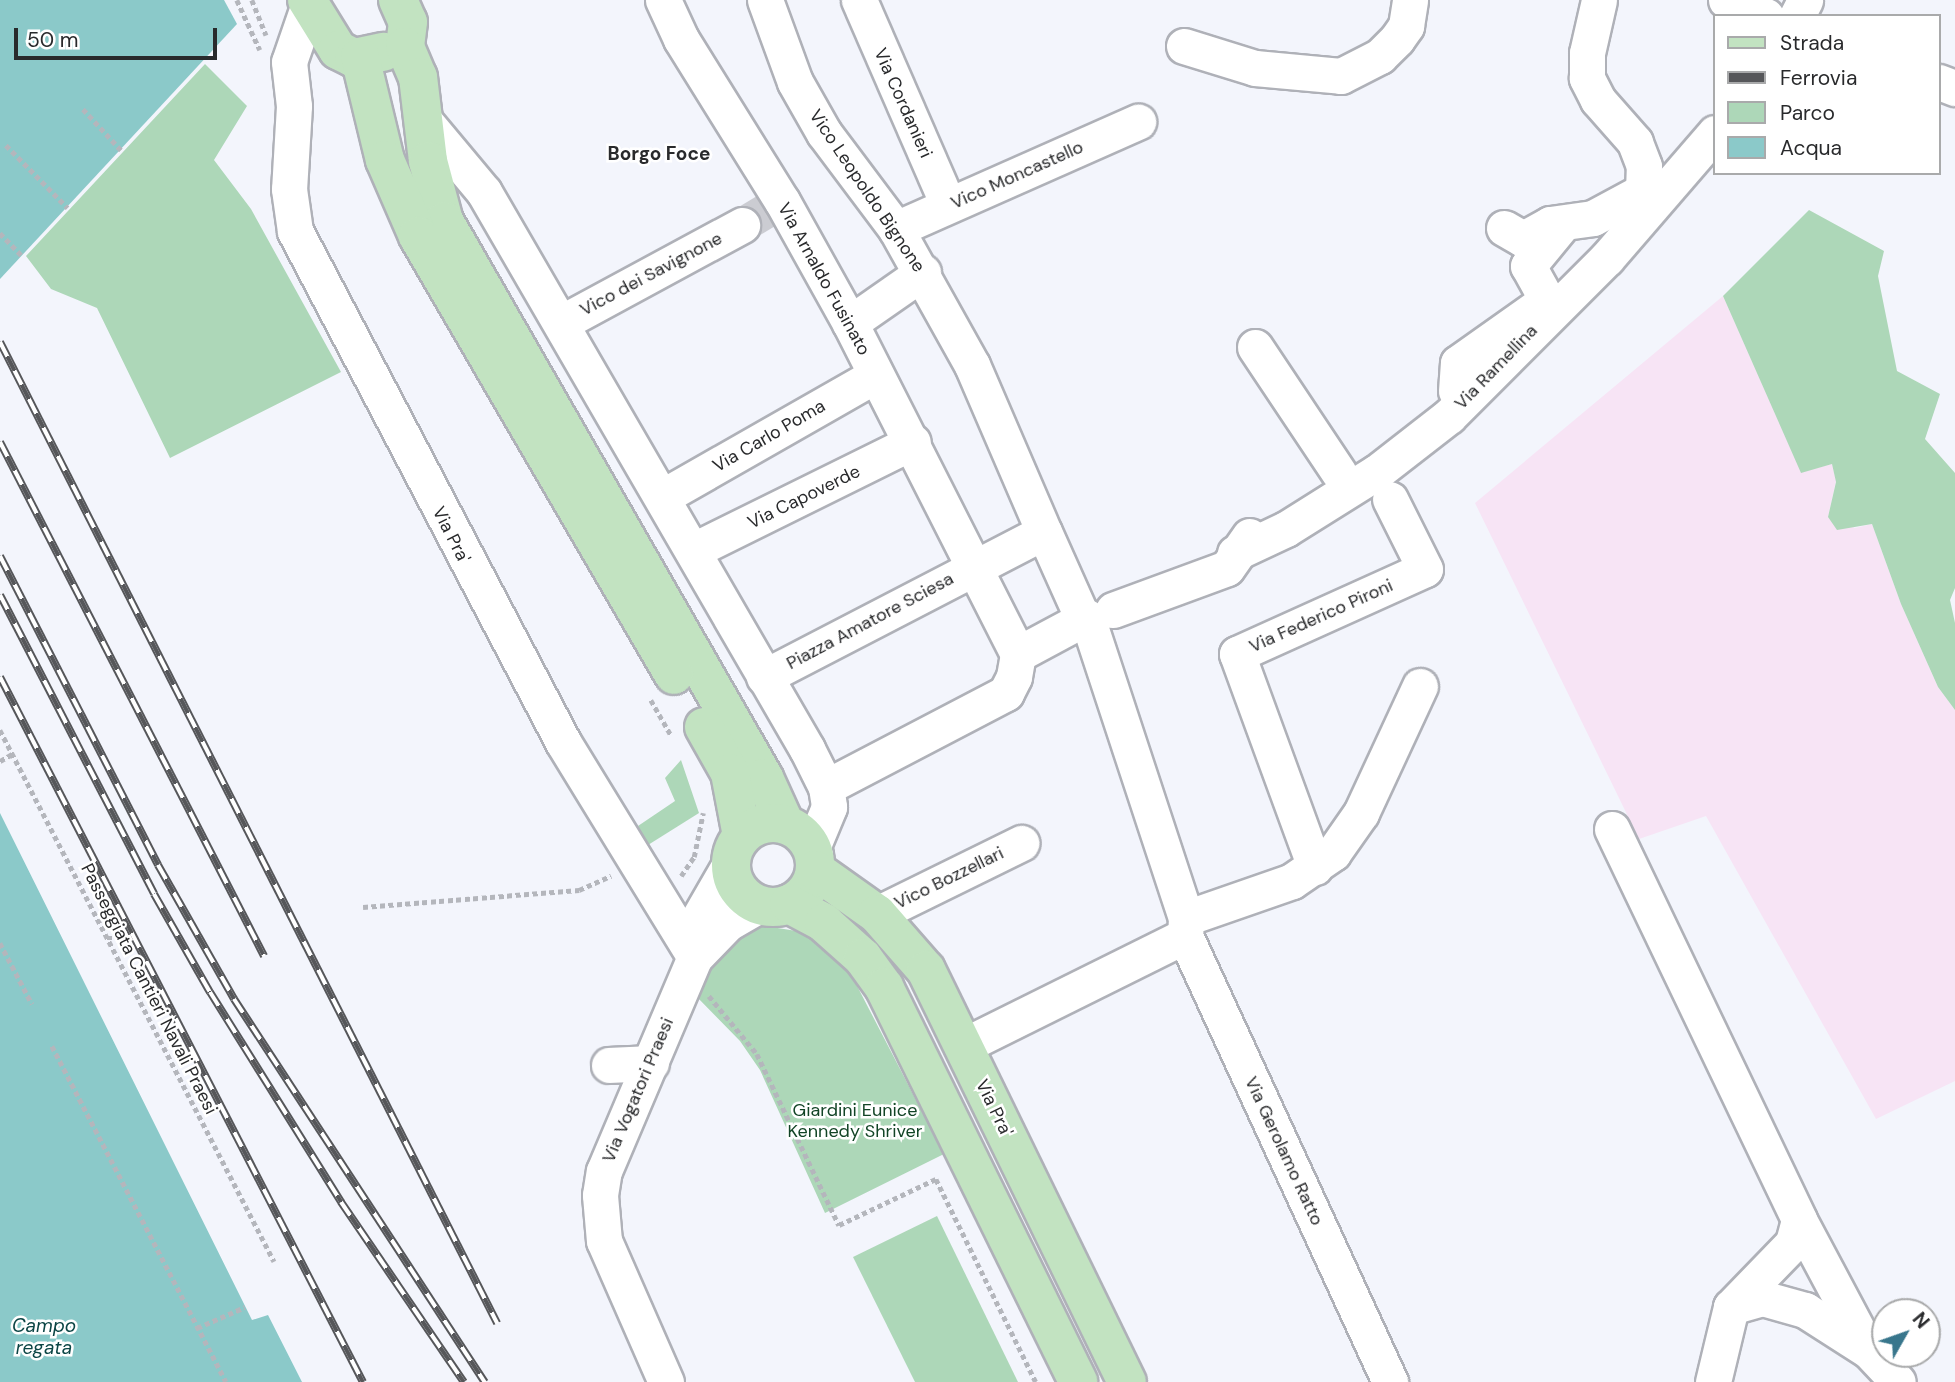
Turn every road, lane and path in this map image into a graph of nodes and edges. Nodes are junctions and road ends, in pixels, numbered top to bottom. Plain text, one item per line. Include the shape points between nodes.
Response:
1 (237, 0) edge
2 (398, 0) edge
3 (663, 0) edge
4 (765, 0) edge
5 (859, 0) edge
6 (1410, 0) edge
7 (1599, 0) edge
8 (1727, 0) edge
9 (308, 2) edge
10 (1761, 14) edge
11 (1184, 46) dead end
12 (405, 47) junction
13 (262, 53) dead end
14 (349, 53) junction
15 (293, 85) junction
16 (83, 109) dead end
17 (423, 120) junction
18 (1138, 122) dead end
19 (1714, 134) edge
20 (6, 145) dead end
21 (121, 150) dead end
22 (948, 205) junction
23 (68, 208) dead end
24 (1563, 224) junction
25 (742, 225) tunnel mouth
26 (1504, 228) dead end
27 (896, 229) junction
28 (0, 233) edge
29 (23, 257) dead end
30 (923, 272) junction
31 (561, 323) junction
32 (849, 323) junction
33 (1255, 347) dead end
34 (876, 375) junction
35 (913, 442) junction
36 (1339, 473) junction
37 (662, 497) junction
38 (1390, 499) dead end
39 (1044, 532) junction
40 (694, 551) junction
41 (1236, 553) junction
42 (977, 563) junction
43 (1094, 615) junction
44 (1018, 654) junction
45 (764, 677) junction
46 (1420, 686) dead end
47 (0, 730) edge
48 (12, 754) junction
49 (0, 761) edge
50 (826, 787) junction
51 (703, 801) dead end
52 (785, 824) junction
53 (1612, 830) dead end
54 (1021, 843) dead end
55 (736, 850) junction
56 (636, 862) junction
57 (815, 863) junction
58 (1315, 867) junction
59 (657, 896) junction
60 (774, 905) junction
61 (363, 907) dead end
62 (877, 914) junction
63 (1185, 927) junction
64 (107, 938) junction
65 (120, 938) dead end
66 (0, 943) edge
67 (690, 969) junction
68 (32, 1004) dead end
69 (963, 1045) junction
70 (52, 1046) dead end
71 (651, 1063) junction
72 (609, 1065) dead end
73 (1799, 1220) junction
74 (274, 1261) dead end
75 (245, 1307) dead end
76 (1731, 1307) junction
77 (198, 1328) junction
78 (1869, 1351) junction
79 (226, 1382) edge
80 (666, 1382) edge
81 (1036, 1382) edge
82 (1078, 1382) edge
83 (1127, 1382) edge
84 (1390, 1382) edge
85 (1713, 1382) edge
86 (1898, 1382) edge

1 - 13 path
2 - 12 main road via 408,22
3 - 32 street, Via Arnaldo Fusinato via 681,39 782,201
4 - 27 street, Vico Leopoldo Bignone via 807,103
5 - 22 street, Via Cordanieri
6 - 11 street via 1406,26 1397,39 1380,56 1341,76 1255,68
7 - 24 street via 1587,53 1587,78 1598,100 1635,142 1644,166 1643,191 1617,208
8 - 10 street
9 - 14 main road
9 - 15 street, Via Pra' via 289,62
12 - 14 main road
12 - 17 main road via 418,78
14 - 15 street via 303,68
14 - 55 main road via 385,160 418,236 730,773
15 - 56 street, Via Pra' via 289,189 295,231 377,395 563,742
16 - 21 path
17 - 31 street via 484,192
17 - 52 main road via 434,192 444,220 764,778
18 - 22 street, Vico Moncastello
19 - 41 street, Via Ramellina via 1607,258 1449,416 1377,472 1286,529
20 - 23 path
22 - 27 street, Vico Moncastello
24 - 26 street via 1550,224 1523,239
24 - 36 street, Via Ramellina via 1528,266 1547,300
25 - 31 street, Vico dei Savignone
27 - 30 street, Vico Leopoldo Bignone
28 - 29 path
30 - 32 street
30 - 39 street, Vico Leopoldo Bignone via 972,365
31 - 37 street
32 - 34 street, Via Arnaldo Fusinato
33 - 36 street
34 - 35 street, Via Arnaldo Fusinato
34 - 37 street, Via Carlo Poma
35 - 40 street, Via Capoverde
35 - 42 street, Via Arnaldo Fusinato
36 - 41 street, Via Ramellina via 1260,524
37 - 40 street
38 - 58 street, Via Federico Pironi via 1425,569 1237,654
39 - 42 street, Piazza Amatore Sciesa
39 - 43 street
40 - 45 street
41 - 43 street, Via Ramellina via 1227,568
42 - 44 street, Piazza Amatore Sciesa
42 - 45 street, Piazza Amatore Sciesa
43 - 44 street
43 - 63 street, Via Gerolamo Ratto
44 - 50 street via 1006,693
45 - 50 street
46 - 58 street via 1350,833
47 - 48 path, Passeggiata Cantieri Navali Praesi
48 - 49 path
48 - 64 path, Passeggiata Cantieri Navali Praesi
50 - 57 street via 830,807 812,848
51 - 59 path via 690,868
52 - 55 main road via 762,824
52 - 57 main road via 804,836
53 - 73 street
54 - 62 street, Vico Bozzellari
55 - 60 main road via 735,884
55 - 67 street via 697,921
56 - 59 street, Via Pra'
56 - 61 path via 579,890
57 - 60 main road via 807,891
57 - 62 main road, Via Pra'
58 - 63 street
59 - 67 street, Via Pra'
60 - 67 street via 728,923
60 - 82 main road via 824,923 863,958 884,987
62 - 69 main road, Via Pra' via 926,970
63 - 69 street
63 - 84 street, Via Gerolamo Ratto
64 - 65 path
64 - 74 path, Passeggiata Cantieri Navali Praesi
66 - 68 path
67 - 71 street, Via Vogatori Praesi
67 - 81 path via 757,1054 839,1225 936,1180
69 - 83 main road, Via Pra'
70 - 77 path
71 - 72 street via 635,1068
71 - 80 street, Via Vogatori Praesi via 604,1171 600,1195 604,1241
73 - 76 street via 1793,1243
73 - 78 street
75 - 77 path
76 - 78 street via 1762,1298 1805,1310
76 - 85 street
77 - 79 path
78 - 86 street

